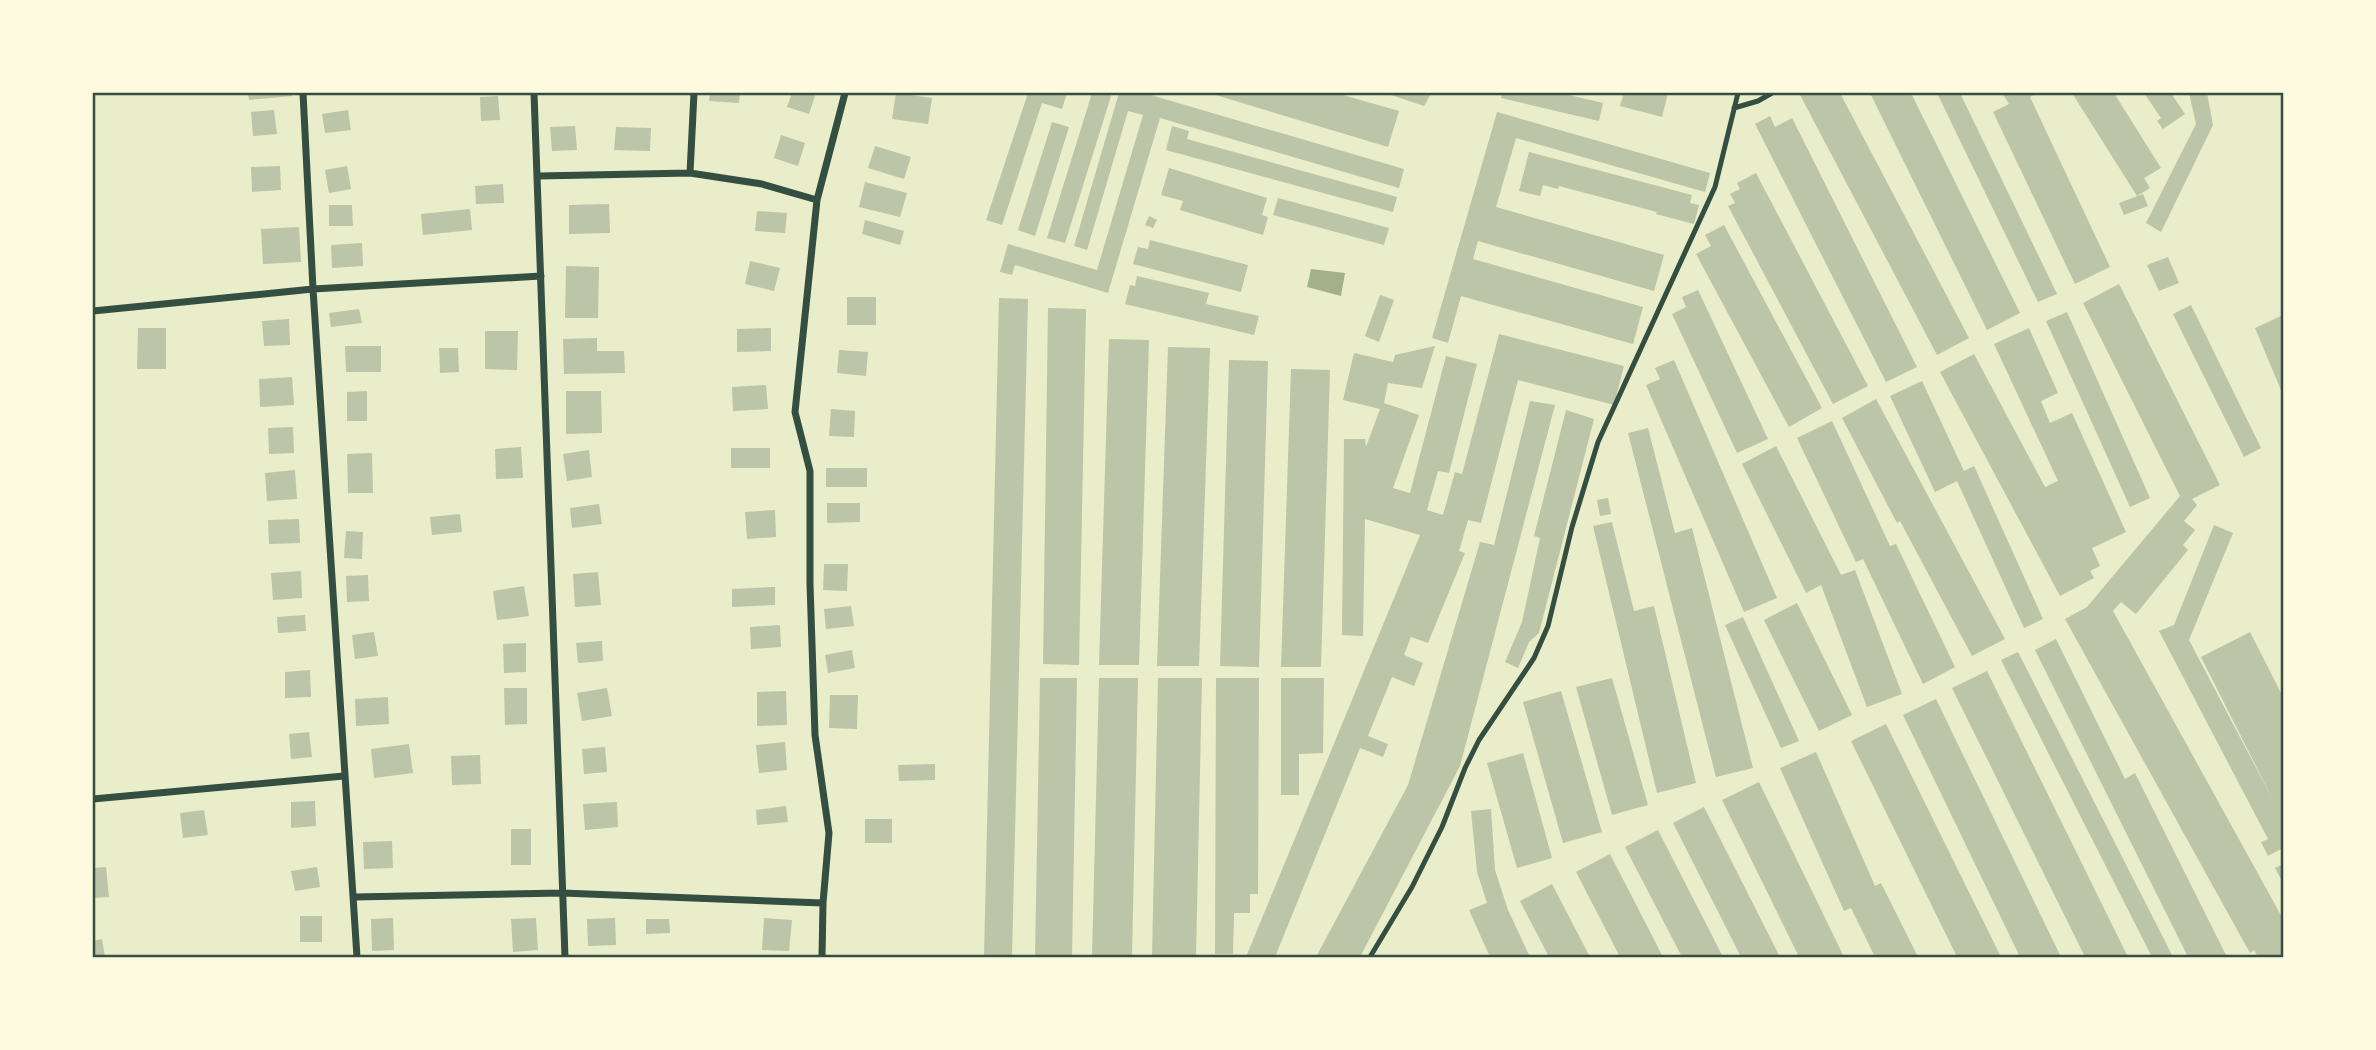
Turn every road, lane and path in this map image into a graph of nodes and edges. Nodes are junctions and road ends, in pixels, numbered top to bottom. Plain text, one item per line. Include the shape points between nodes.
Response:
1 (303, 93) edge
2 (534, 93) edge
3 (694, 93) edge
4 (845, 93) edge
5 (1738, 93) edge
6 (1772, 93) edge
7 (1734, 108) junction
8 (690, 173) junction
9 (538, 176) junction
10 (817, 200) junction
11 (541, 276) junction
12 (313, 289) junction
13 (93, 311) edge
14 (344, 776) junction
15 (93, 799) edge
16 (562, 893) junction
17 (354, 897) junction
18 (823, 903) junction
19 (357, 957) edge
20 (565, 957) edge
21 (822, 957) edge
22 (1370, 957) edge

1 - 12 street
2 - 9 street
3 - 8 street
4 - 10 street
5 - 7 lane
6 - 7 lane
7 - 22 lane via 1715,187 1598,442 1534,658 1479,740 1412,887
8 - 9 street
8 - 10 street via 762,184
9 - 11 street
10 - 18 street via 795,412 810,471 815,735 829,833
11 - 12 street
11 - 16 street
12 - 13 street
12 - 14 street
14 - 15 street
14 - 17 street
16 - 17 street
16 - 18 street
16 - 20 street
17 - 19 street
18 - 21 street

